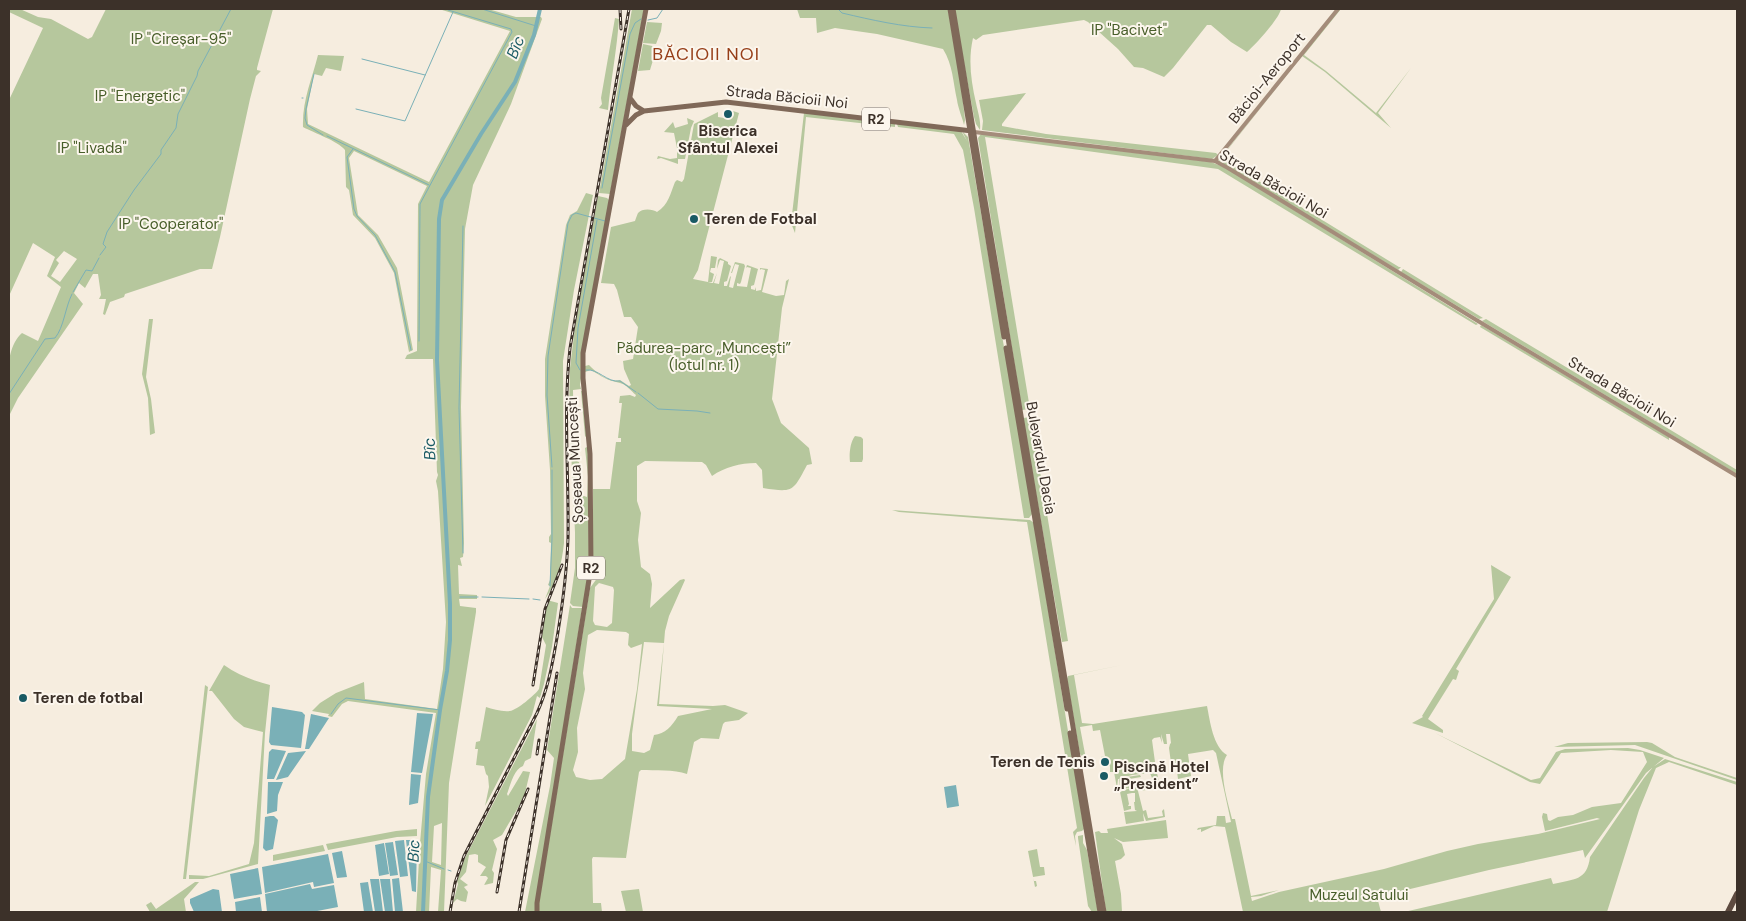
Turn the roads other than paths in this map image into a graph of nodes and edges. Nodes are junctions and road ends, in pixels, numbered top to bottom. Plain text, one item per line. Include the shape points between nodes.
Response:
1 (646, 9) edge
2 (951, 9) edge
3 (1338, 9) edge
4 (630, 98) junction
5 (644, 111) junction
6 (624, 128) junction
7 (972, 131) junction
8 (1215, 161) junction
9 (1737, 476) edge
10 (1089, 831) junction
11 (1737, 894) edge
12 (537, 912) edge
13 (1100, 912) edge
14 (1104, 912) edge
15 (1728, 912) edge

1 - 4 main road, Șoseaua Muncești
2 - 7 main road, Bulevardul Dacia
3 - 8 main road, Băcioi-Aeroport
4 - 5 main road
4 - 6 main road, Șoseaua Muncești
5 - 6 main road via 634,116
5 - 7 main road, Strada Băcioii Noi / R2 via 726,102
6 - 12 main road, Șoseaua Muncești / R2 via 582,365 591,458 591,567
7 - 8 main road, Strada Băcioii Noi
7 - 10 main road, Bulevardul Dacia
8 - 9 main road, Strada Băcioii Noi
10 - 13 main road, Bulevardul Dacia
10 - 14 main road, Bulevardul Dacia
11 - 15 highway

